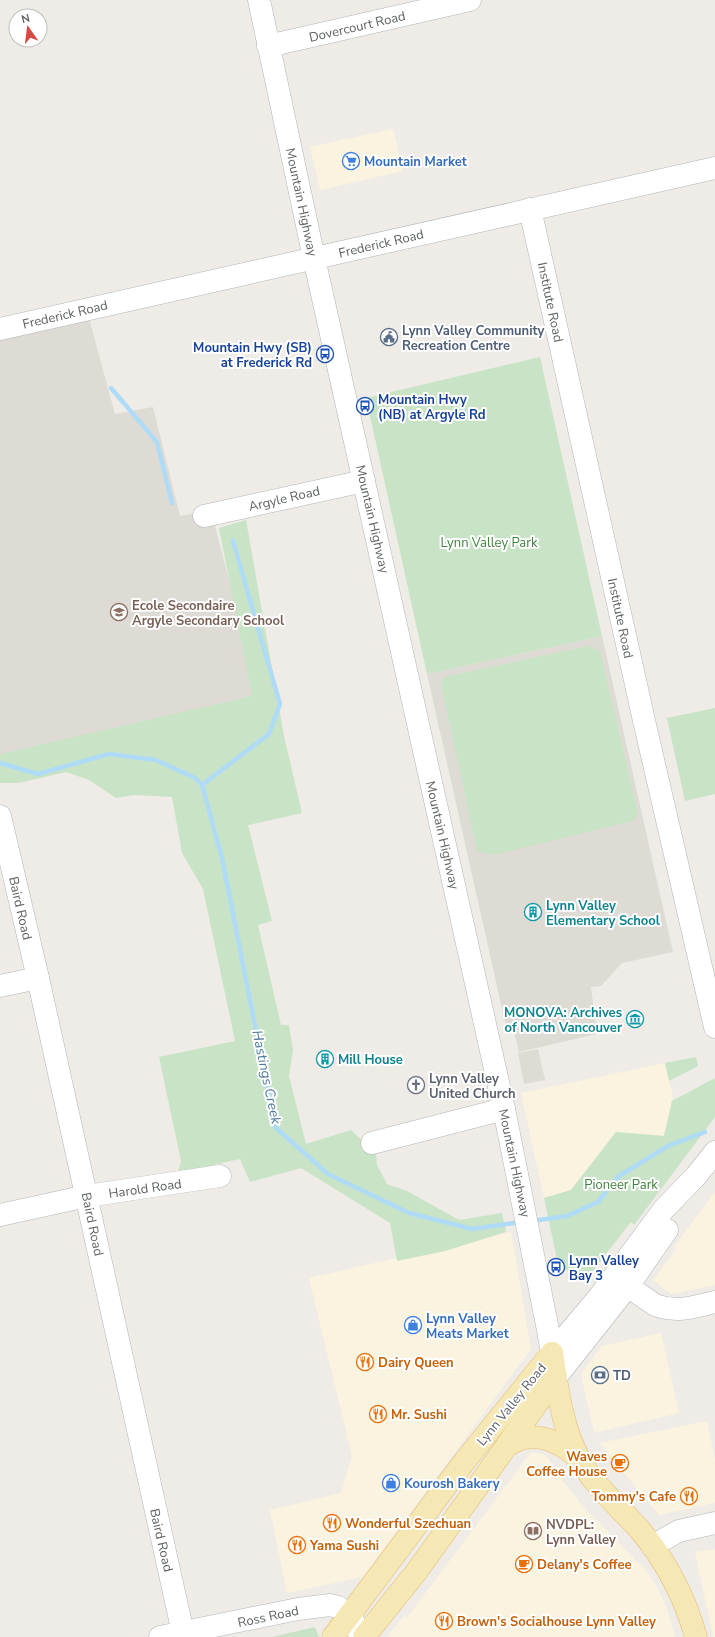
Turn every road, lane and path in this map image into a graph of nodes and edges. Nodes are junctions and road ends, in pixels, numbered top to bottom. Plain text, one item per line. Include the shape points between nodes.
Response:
1 (259, 0) edge
2 (470, 0) edge
3 (268, 46) junction
4 (715, 168) edge
5 (530, 209) junction
6 (314, 258) junction
7 (0, 329) edge
8 (364, 481) junction
9 (204, 516) dead end
10 (0, 816) edge
11 (38, 978) junction
12 (0, 986) edge
13 (715, 1027) edge
14 (504, 1109) junction
15 (372, 1143) dead end
16 (715, 1152) edge
17 (220, 1176) dead end
18 (87, 1196) junction
19 (0, 1215) edge
20 (621, 1281) junction
21 (715, 1302) edge
22 (552, 1353) junction
23 (556, 1377) junction
24 (507, 1445) junction
25 (579, 1459) junction
26 (715, 1523) edge
27 (652, 1546) junction
28 (350, 1615) junction
29 (183, 1632) junction
30 (160, 1637) edge
31 (333, 1637) edge
32 (361, 1637) edge
33 (364, 1637) edge
34 (696, 1637) edge

1 - 3 street, Mountain Highway
2 - 3 street, Dovercourt Road
3 - 6 street, Mountain Highway
4 - 5 street, Frederick Road
5 - 6 street, Frederick Road
5 - 13 street, Institute Road
6 - 7 street, Frederick Road
6 - 8 street, Mountain Highway
8 - 9 street, Argyle Road
8 - 14 street, Mountain Highway
10 - 11 street, Baird Road
11 - 12 street
11 - 18 street, Baird Road
14 - 15 street
14 - 22 street, Mountain Highway
16 - 20 street, Lynn Valley Road via 696,1176 673,1222
17 - 18 street, Harold Road
18 - 19 street, Harold Road
18 - 29 street, Baird Road
20 - 21 street via 655,1305 674,1310
20 - 22 street, Lynn Valley Road via 599,1297
20 - 23 street, Lynn Valley Road
22 - 23 main road, Mountain Highway
22 - 28 main road, Lynn Valley Road via 464,1462
23 - 24 main road, Lynn Valley Road
23 - 25 main road, Mountain Highway via 572,1444
24 - 25 main road via 526,1438 546,1440 570,1449
24 - 33 main road, Lynn Valley Road via 417,1571
25 - 27 main road, Mountain Highway
26 - 27 street via 679,1531
27 - 34 main road, Mountain Highway via 682,1598
28 - 29 street, Ross Road via 338,1607 319,1606
28 - 31 main road, Lynn Valley Road
28 - 32 street
29 - 30 street, Ross Road

